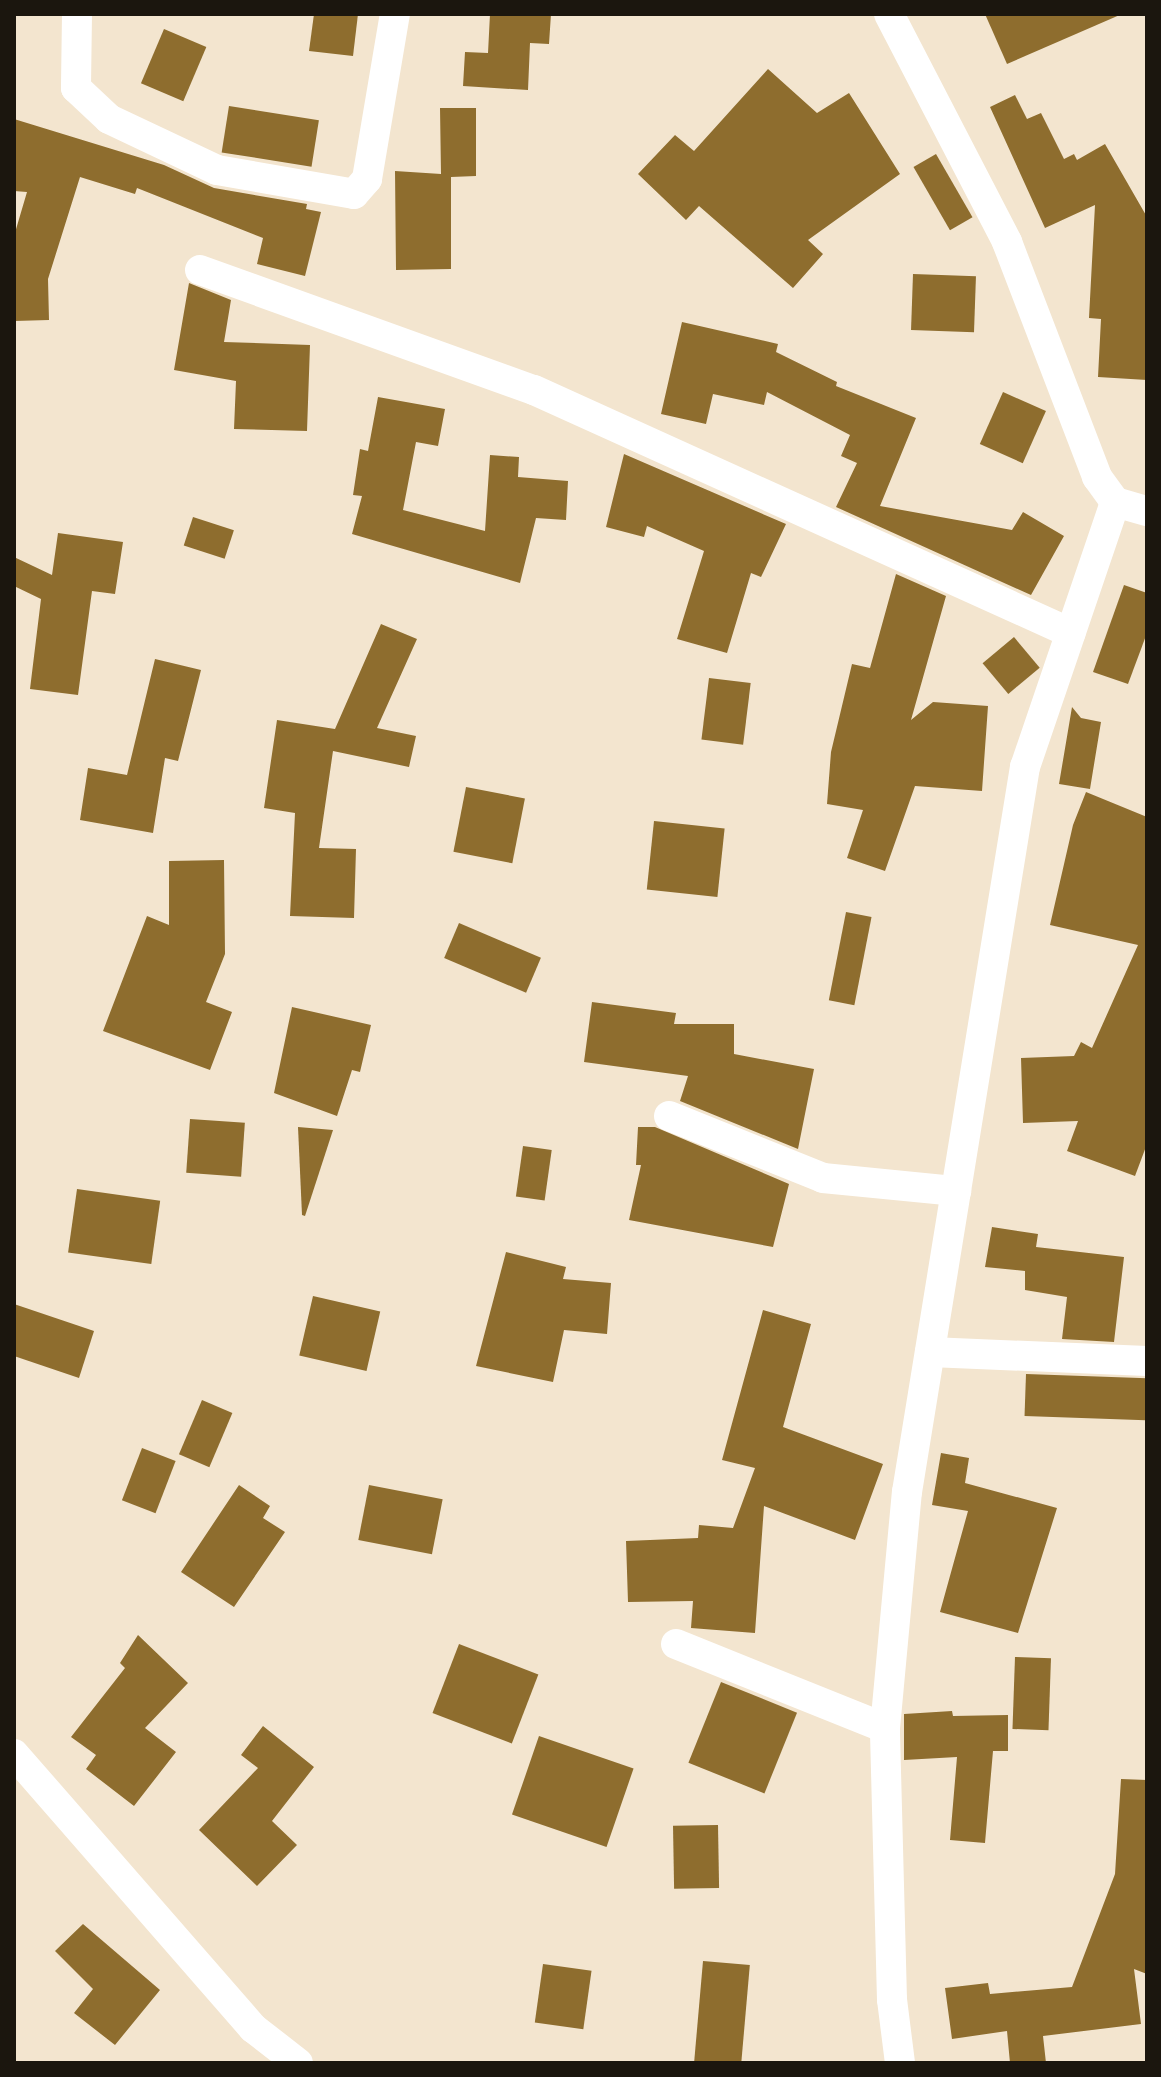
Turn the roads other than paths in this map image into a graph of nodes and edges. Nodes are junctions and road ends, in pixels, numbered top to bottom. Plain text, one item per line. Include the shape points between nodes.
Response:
1 (77, 14) edge
2 (395, 14) edge
3 (889, 14) edge
4 (200, 270) dead end
5 (1138, 507) edge
6 (1071, 633) junction
7 (669, 1116) dead end
8 (956, 1191) junction
9 (930, 1352) junction
10 (1147, 1361) edge
11 (676, 1644) dead end
12 (885, 1728) junction
13 (14, 1754) edge
14 (298, 2063) edge
15 (900, 2063) edge

1 - 2 street via 76,88 109,119 217,170 354,194 367,179
3 - 5 street via 1007,242 1097,477
4 - 6 street via 534,390
5 - 6 street
6 - 8 street via 1025,767
7 - 8 street via 823,1178
8 - 9 street
9 - 10 street
9 - 12 street via 907,1492
11 - 12 street
12 - 15 street via 892,2000
13 - 14 street via 253,2028

